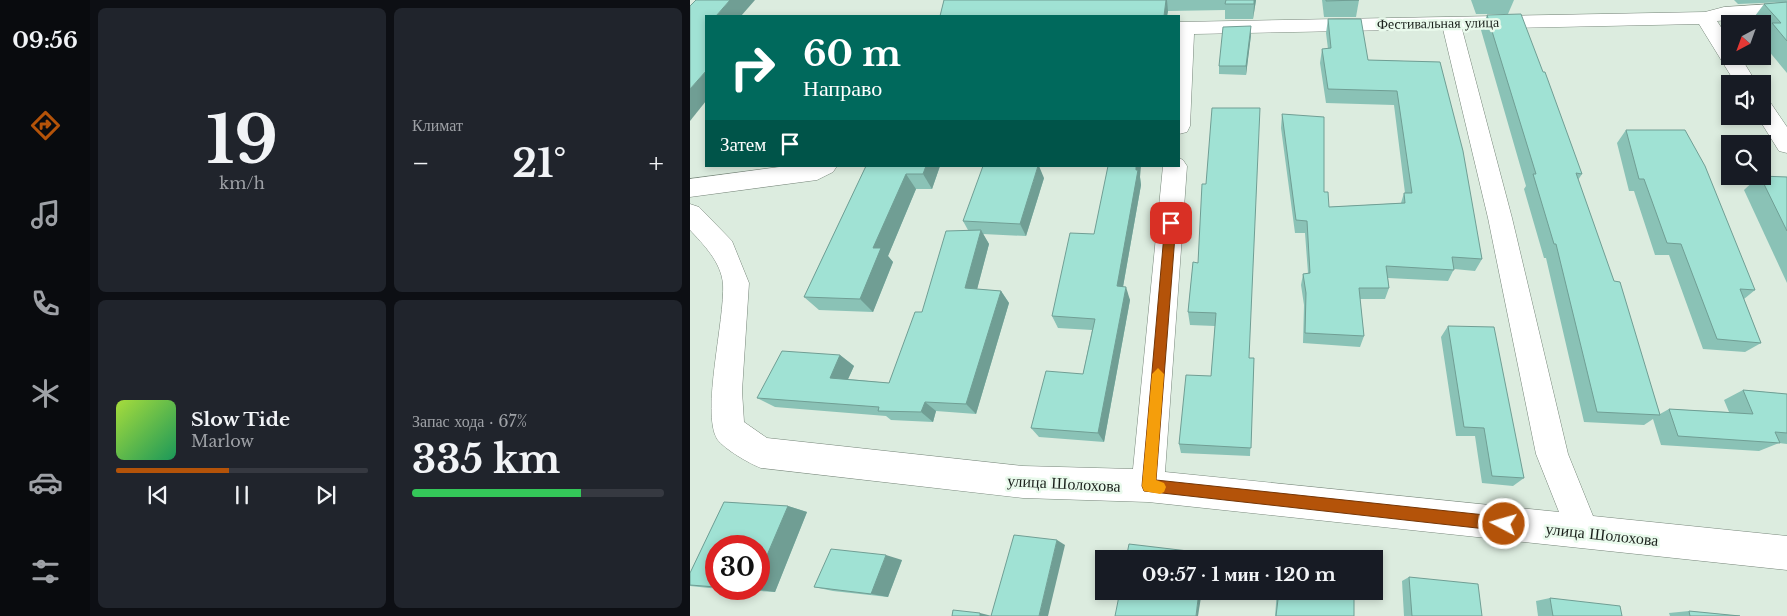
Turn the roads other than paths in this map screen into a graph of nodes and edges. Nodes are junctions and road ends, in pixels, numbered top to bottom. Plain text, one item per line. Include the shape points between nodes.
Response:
1 (1787, 9) edge
2 (1705, 18) junction
3 (1451, 23) junction
4 (1181, 28) edge
5 (1741, 75) edge
6 (1180, 77) edge
7 (1771, 121) edge
8 (1787, 145) edge
9 (823, 167) edge
10 (1175, 167) edge
11 (690, 188) edge
12 (690, 214) edge
13 (1148, 486) junction
14 (1582, 532) junction
15 (1787, 553) edge

1 - 2 street, Фестивальная улица via 1724,13
2 - 3 street, Фестивальная улица
2 - 5 street
3 - 4 street, Фестивальная улица
3 - 14 street via 1500,218 1552,454
4 - 6 street
7 - 8 street
9 - 11 street via 809,173
10 - 13 street
12 - 13 street, улица Шолохова via 723,248 736,283 727,391 729,430 761,453 1023,482
13 - 14 street, улица Шолохова
14 - 15 street, улица Шолохова

